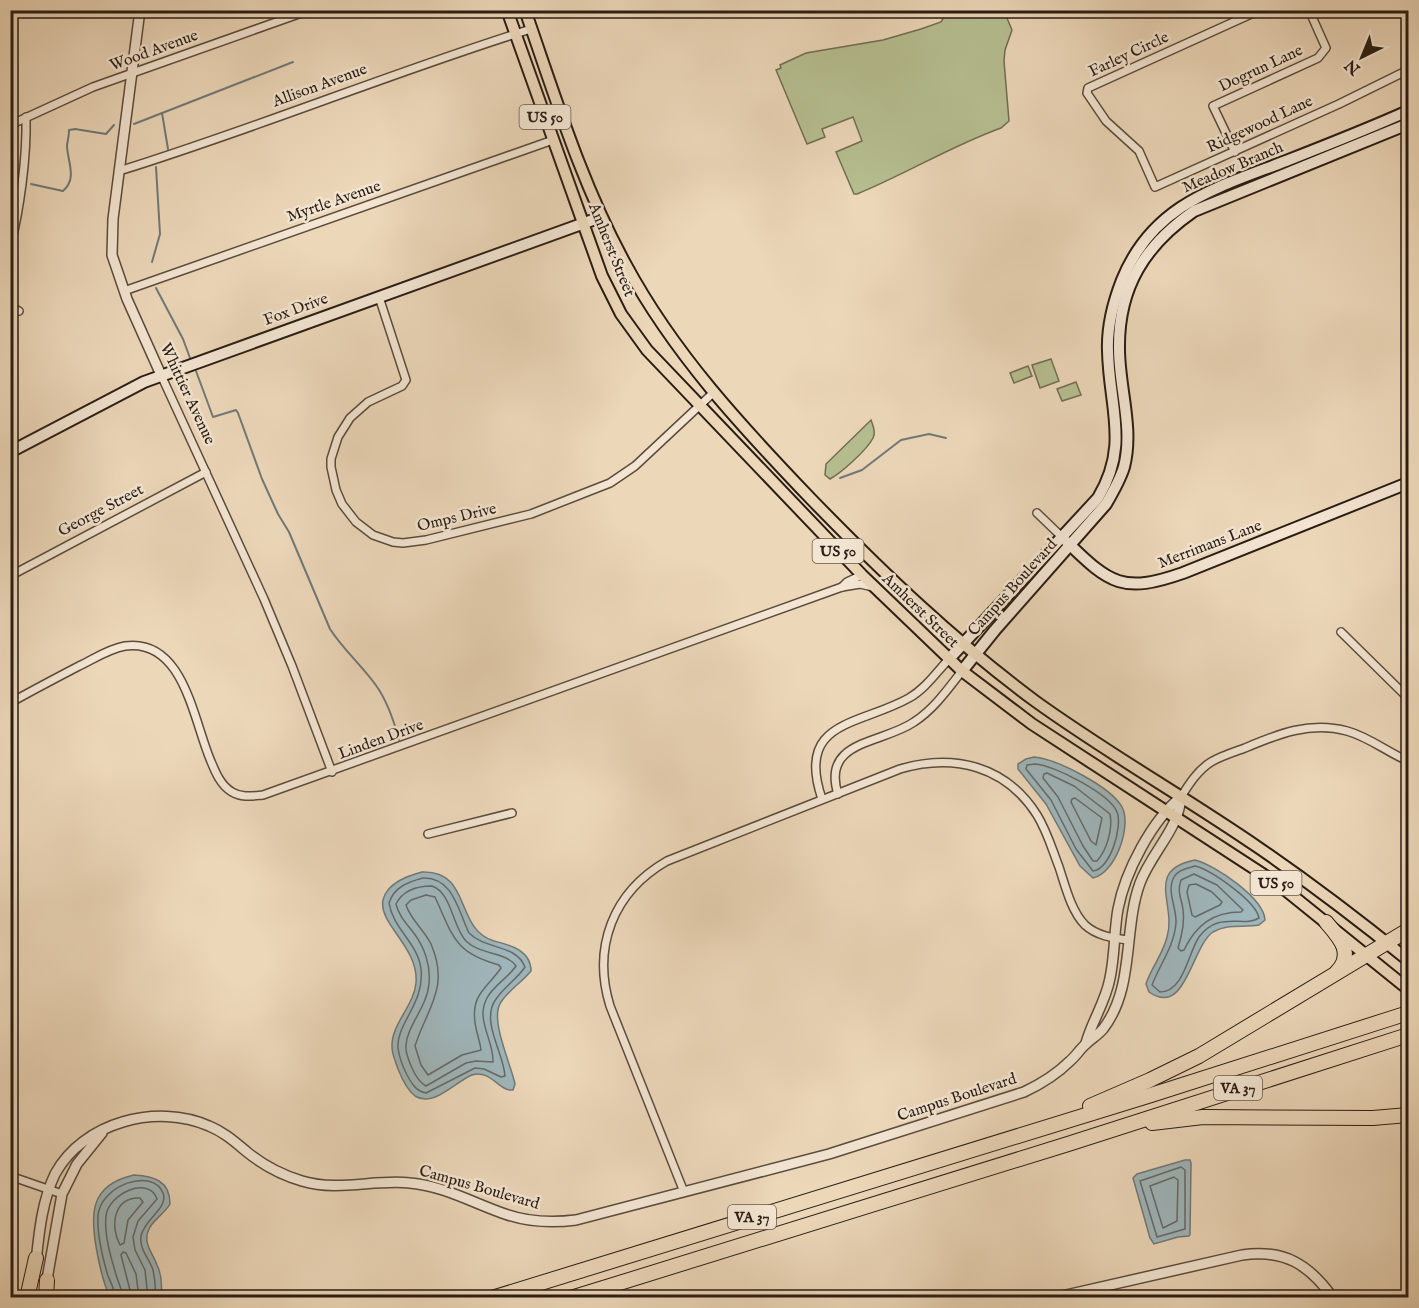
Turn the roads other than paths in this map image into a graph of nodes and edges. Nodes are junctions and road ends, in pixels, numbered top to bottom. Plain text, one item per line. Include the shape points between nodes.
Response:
1 (140, 10) edge
2 (310, 10) edge
3 (507, 10) edge
4 (525, 10) edge
5 (1260, 10) edge
6 (1309, 10) edge
7 (531, 29) junction
8 (515, 34) junction
9 (1408, 70) edge
10 (131, 74) junction
11 (1408, 111) edge
12 (26, 117) junction
13 (1408, 124) edge
14 (10, 125) edge
15 (553, 140) junction
16 (1235, 152) junction
17 (581, 168) junction
18 (119, 171) junction
19 (1155, 187) joint
20 (601, 217) junction
21 (582, 224) junction
22 (10, 248) edge
23 (124, 291) junction
24 (379, 297) junction
25 (10, 306) edge
26 (19, 311) dead end
27 (161, 375) junction
28 (713, 393) junction
29 (699, 405) junction
30 (10, 452) edge
31 (206, 472) junction
32 (1408, 483) edge
33 (1037, 513) dead end
34 (1062, 537) junction
35 (1071, 546) junction
36 (846, 559) junction
37 (878, 566) junction
38 (862, 575) junction
39 (10, 576) edge
40 (842, 587) junction
41 (874, 588) junction
42 (903, 591) junction
43 (1341, 632) dead end
44 (963, 644) junction
45 (975, 654) junction
46 (949, 659) junction
47 (962, 671) junction
48 (1408, 698) edge
49 (10, 703) edge
50 (1408, 761) edge
51 (332, 772) junction
52 (838, 794) junction
53 (1181, 797) junction
54 (822, 799) junction
55 (1166, 811) junction
56 (512, 813) dead end
57 (1178, 818) junction
58 (428, 834) dead end
59 (1326, 922) junction
60 (1408, 930) edge
61 (1115, 938) junction
62 (1128, 940) junction
63 (1388, 943) junction
64 (1368, 955) junction
65 (1408, 960) edge
66 (1332, 977) junction
67 (1408, 989) edge
68 (1408, 1013) edge
69 (1408, 1035) edge
70 (1086, 1043) junction
71 (1408, 1115) edge
72 (104, 1131) junction
73 (1012, 1136) junction
74 (1068, 1144) junction
75 (10, 1176) edge
76 (49, 1189) junction
77 (684, 1192) junction
78 (62, 1194) junction
79 (36, 1258) junction
80 (47, 1280) joint
81 (1332, 1297) edge
82 (27, 1298) edge
83 (32, 1298) edge
84 (45, 1298) edge
85 (492, 1298) edge
86 (571, 1298) edge
87 (1053, 1298) edge

1 - 10 street, Whittier Avenue
2 - 10 street, Wood Avenue
3 - 8 main road, Amherst Street / US 50
4 - 7 main road, Amherst Street / US 50
5 - 19 street, Farley Circle via 1088,88 1087,93 1106,121 1139,152
6 - 16 street, Dogrun Lane via 1326,48 1324,53 1213,106
7 - 8 street, Allison Avenue
7 - 17 main road, Amherst Street / US 50
8 - 15 main road, Amherst Street / US 50
8 - 18 street, Allison Avenue
9 - 16 street, Ridgewood Lane
10 - 12 street, Wood Avenue
10 - 18 street, Whittier Avenue
11 - 34 main road, Meadow Branch via 1187,202 1152,230 1125,273 1108,329 1117,442 1114,461 1098,498
12 - 14 street, Wood Avenue
12 - 22 street via 18,210
13 - 35 main road, Meadow Branch via 1194,211 1156,243 1129,288 1120,325 1127,414 1124,467 1106,504
15 - 17 main road via 562,138
15 - 21 main road, Amherst Street / US 50
15 - 23 street, Myrtle Avenue
16 - 19 street, Ridgewood Lane
17 - 20 main road, Amherst Street / US 50
18 - 23 street, Whittier Avenue via 112,255
20 - 21 main road, Fox Drive
20 - 28 main road, Amherst Street / US 50 via 644,297
21 - 24 main road, Fox Drive
21 - 29 main road, Amherst Street / US 50 via 621,314 647,350
23 - 27 street, Whittier Avenue
24 - 27 main road, Fox Drive
24 - 29 street, Omps Drive via 406,380 402,386 368,402 350,418 338,437 331,467 339,497 356,522 373,535 393,542 414,542 512,519 591,492 635,466
25 - 26 street
27 - 30 main road, Fox Drive
27 - 31 street, Whittier Avenue
28 - 29 street, Omps Drive
28 - 37 main road, Amherst Street / US 50
29 - 36 main road, Amherst Street / US 50
31 - 39 street, George Street
31 - 51 street, Whittier Avenue via 292,666
32 - 35 main road, Merrimans Lane via 1151,583 1128,584 1107,577
33 - 34 street, Merrimans Lane
34 - 35 main road, Merrimans Lane
34 - 44 main road, Campus Boulevard
35 - 45 main road, Campus Boulevard
36 - 37 main road via 862,567
36 - 38 main road, Amherst Street / US 50
37 - 42 main road, Amherst Street / US 50
38 - 40 street, Linden Drive
38 - 41 main road, Amherst Street / US 50
38 - 42 main road via 875,574
40 - 41 street, Linden Drive via 860,584
40 - 51 street, Linden Drive
41 - 46 main road, Amherst Street / US 50
42 - 44 main road, Amherst Street / US 50
43 - 48 street
44 - 45 main road, Amherst Street / US 50
44 - 46 main road, Campus Boulevard
45 - 47 main road, Campus Boulevard
45 - 53 main road, Amherst Street / US 50 via 1063,720
46 - 47 main road, Amherst Street / US 50
46 - 54 street, Campus Boulevard via 911,697 843,725 827,736 814,766
47 - 52 street, Campus Boulevard via 917,720 844,753 834,770
47 - 55 main road, Amherst Street / US 50 via 1032,724
49 - 51 street, Linden Drive via 106,652 142,646 160,653 174,668 216,774 232,792 263,795
50 - 53 street via 1349,731 1299,728 1210,762
52 - 54 street
52 - 61 street via 924,763 954,762 988,771 1020,793 1039,818 1082,921 1098,934
53 - 55 street, Campus Boulevard
53 - 57 street, Campus Boulevard
53 - 63 main road, Amherst Street / US 50 via 1307,882
54 - 77 street via 659,866 628,894 608,932 603,966 608,996
55 - 57 main road, Amherst Street / US 50
55 - 61 street, Campus Boulevard via 1128,876
56 - 58 street
57 - 59 main road, Amherst Street / US 50 via 1278,884
57 - 62 street, Campus Boulevard via 1143,876 1133,904
59 - 64 main road, Amherst Street / US 50
59 - 66 highway via 1340,939 1345,956
60 - 63 highway
61 - 62 street
61 - 70 street, Campus Boulevard via 1108,987
62 - 70 street, Campus Boulevard via 1115,1007 1101,1031
63 - 64 highway
63 - 65 main road, US 50
64 - 66 highway
64 - 67 main road, US 50
66 - 73 highway via 1171,1071
68 - 73 highway, VA 37
69 - 74 highway, VA 37
70 - 77 street, Campus Boulevard via 1051,1077 1009,1098 829,1154
71 - 74 highway via 1180,1118
72 - 76 street, Campus Boulevard via 83,1140 68,1154
72 - 77 street, Campus Boulevard via 137,1118 178,1116 215,1128 271,1168 304,1182 339,1187 384,1182 419,1184 456,1193 506,1214 540,1221 576,1220
72 - 78 street, Campus Boulevard via 77,1164
73 - 85 highway, VA 37
74 - 86 highway, VA 37
75 - 76 street
76 - 78 street
76 - 79 street, Campus Boulevard
78 - 80 street, Campus Boulevard
79 - 82 highway
79 - 83 street, Campus Boulevard
80 - 84 highway
81 - 87 street via 1307,1268 1280,1256 1261,1253

